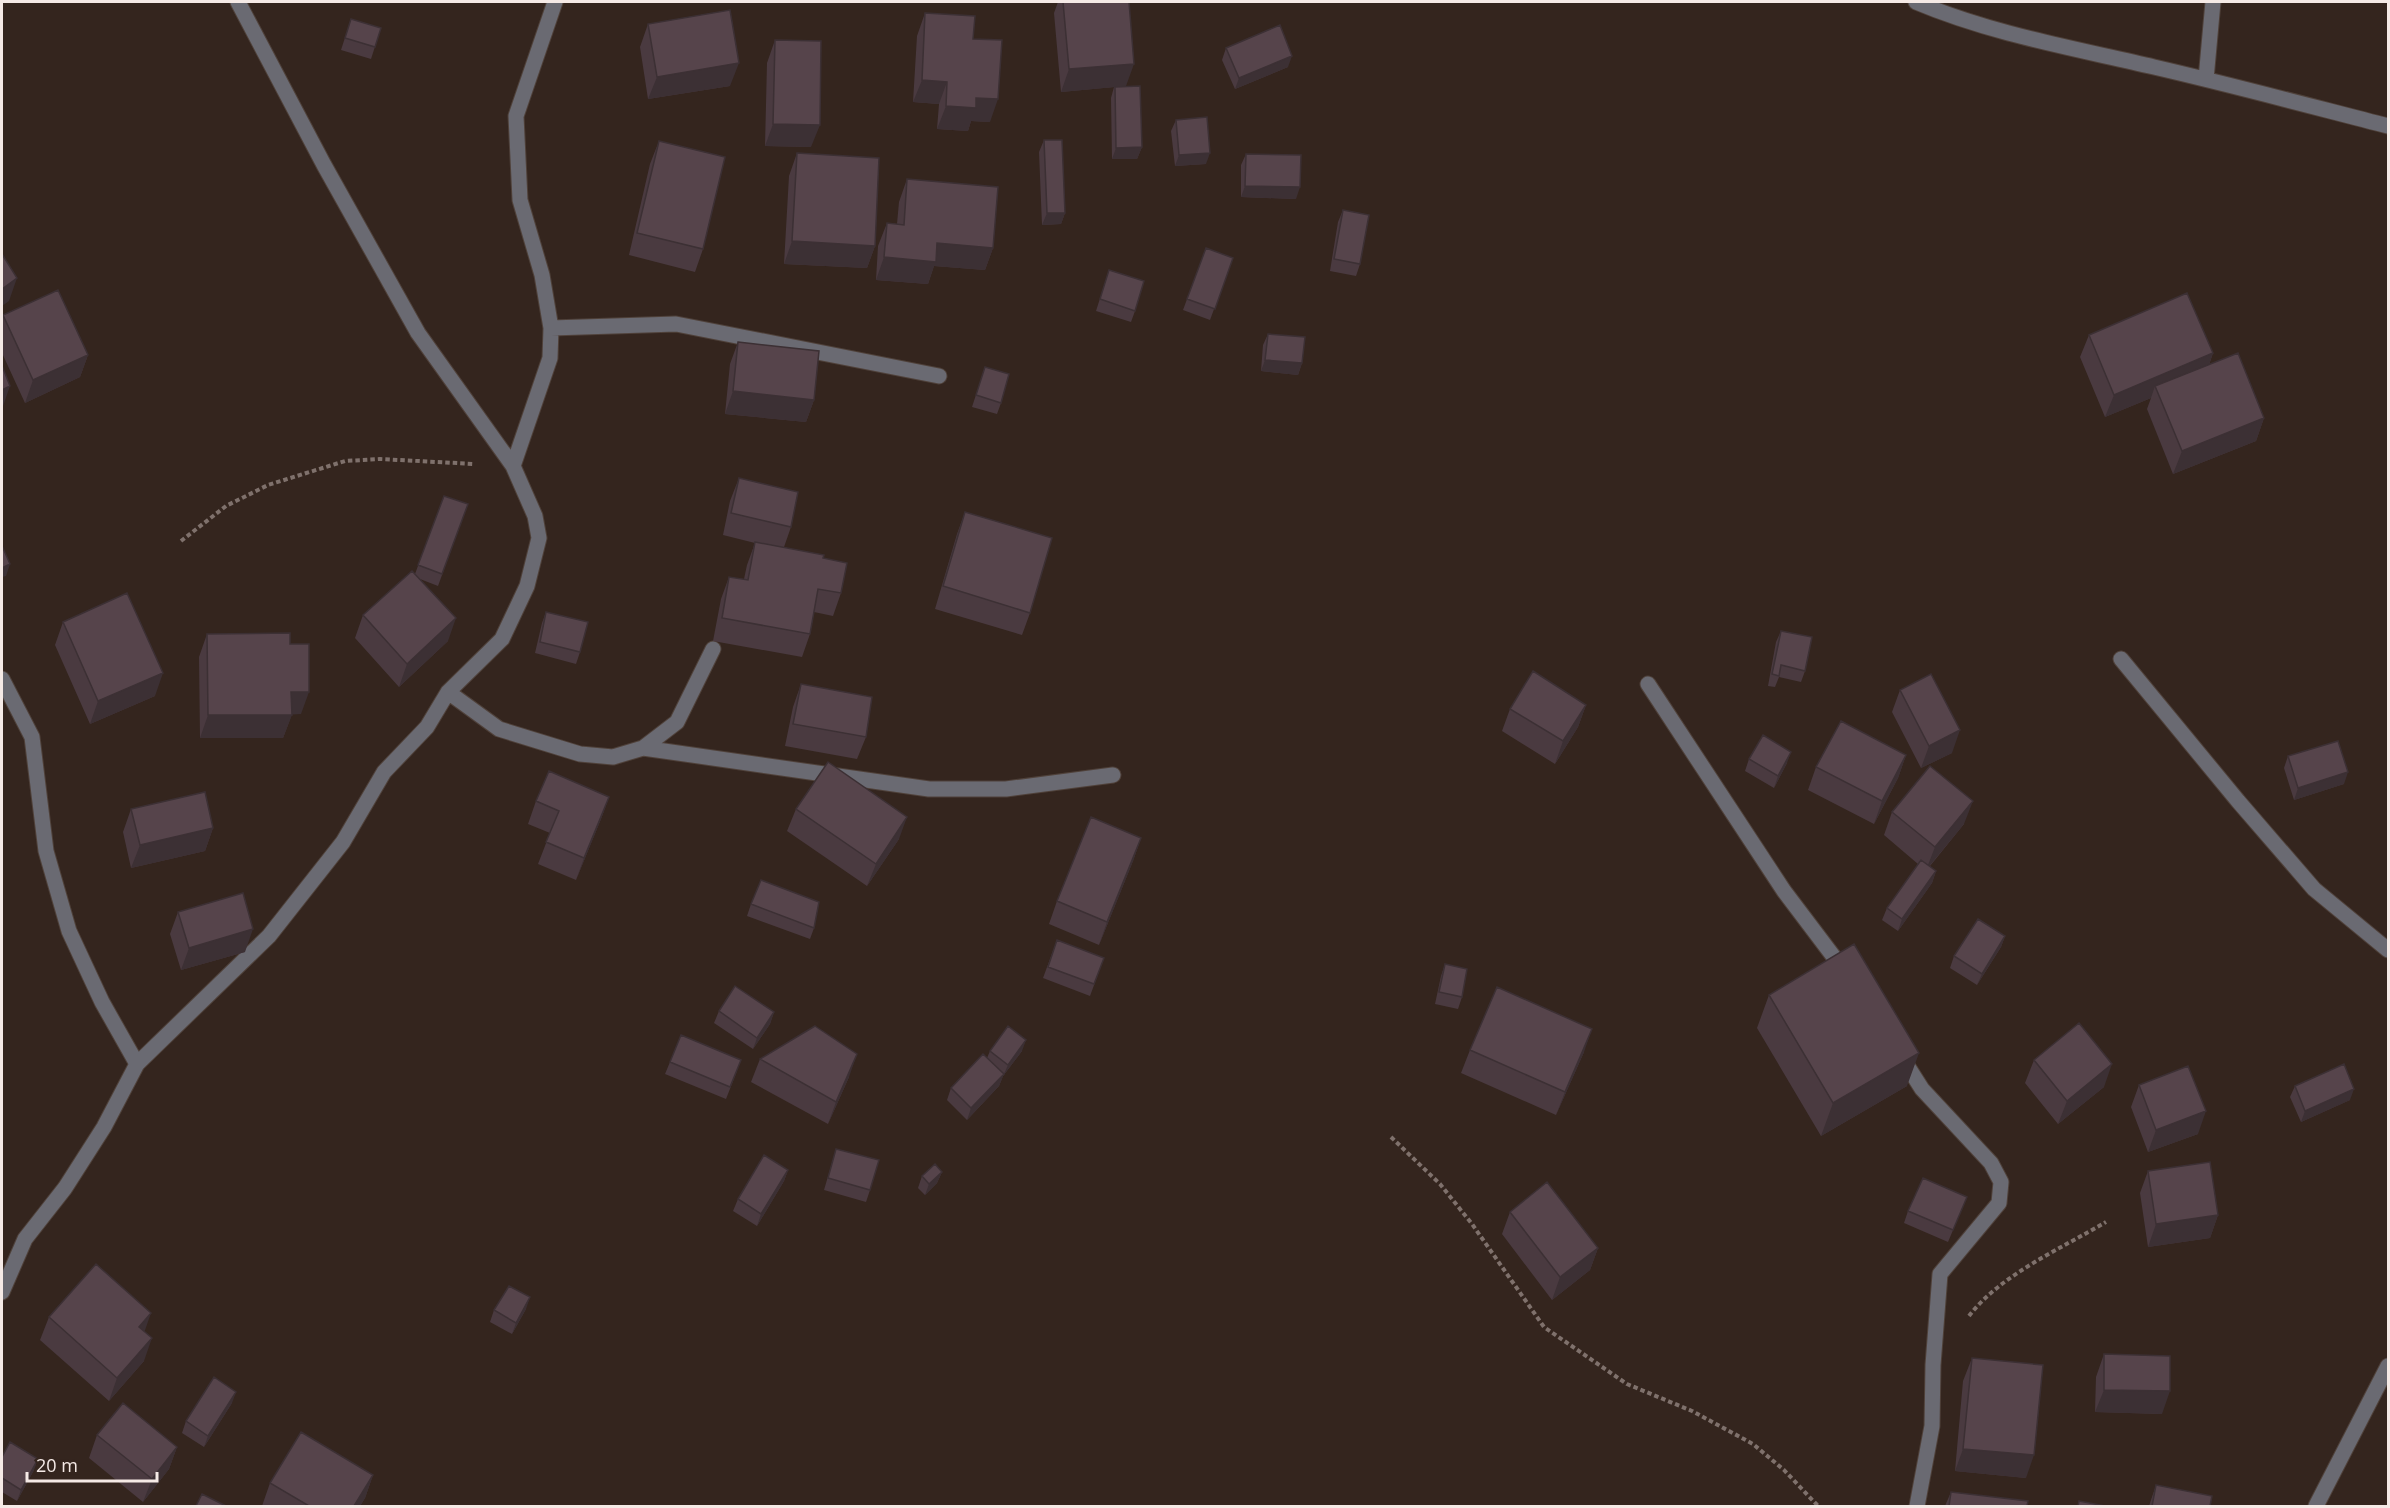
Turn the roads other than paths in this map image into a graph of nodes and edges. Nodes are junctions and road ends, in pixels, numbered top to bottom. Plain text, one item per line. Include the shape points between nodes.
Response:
1 (238, 2) edge
2 (555, 2) edge
3 (1916, 2) edge
4 (2213, 2) edge
5 (2206, 79) junction
6 (2388, 126) edge
7 (551, 328) junction
8 (939, 376) dead end
9 (513, 466) junction
10 (713, 649) dead end
11 (2121, 659) dead end
12 (2, 679) edge
13 (1648, 684) dead end
14 (448, 692) junction
15 (643, 748) junction
16 (1113, 776) dead end
17 (2388, 950) edge
18 (1852, 982) edge
19 (1890, 1040) edge
20 (137, 1064) junction
21 (2, 1292) edge
22 (2388, 1366) edge
23 (1917, 1506) edge
24 (2316, 1506) edge

1 - 9 street via 418,333
2 - 7 street via 516,116 520,200 542,275
3 - 5 street via 2008,33
4 - 5 street
5 - 6 street
7 - 8 street via 676,324
7 - 9 street via 549,358
9 - 14 street via 535,516 539,538 527,586 502,639
10 - 15 street via 677,722
11 - 17 street via 2314,889
12 - 20 street via 32,737 46,851 69,931
13 - 18 street via 1784,891
14 - 15 street via 499,729 580,754 613,757
14 - 20 street via 427,727 384,772 343,842 269,936
15 - 16 street via 929,789 1006,789
19 - 23 street via 1922,1089 1991,1163 2001,1182 1999,1203 1940,1274 1932,1426
20 - 21 street via 104,1127 25,1239
22 - 24 street

